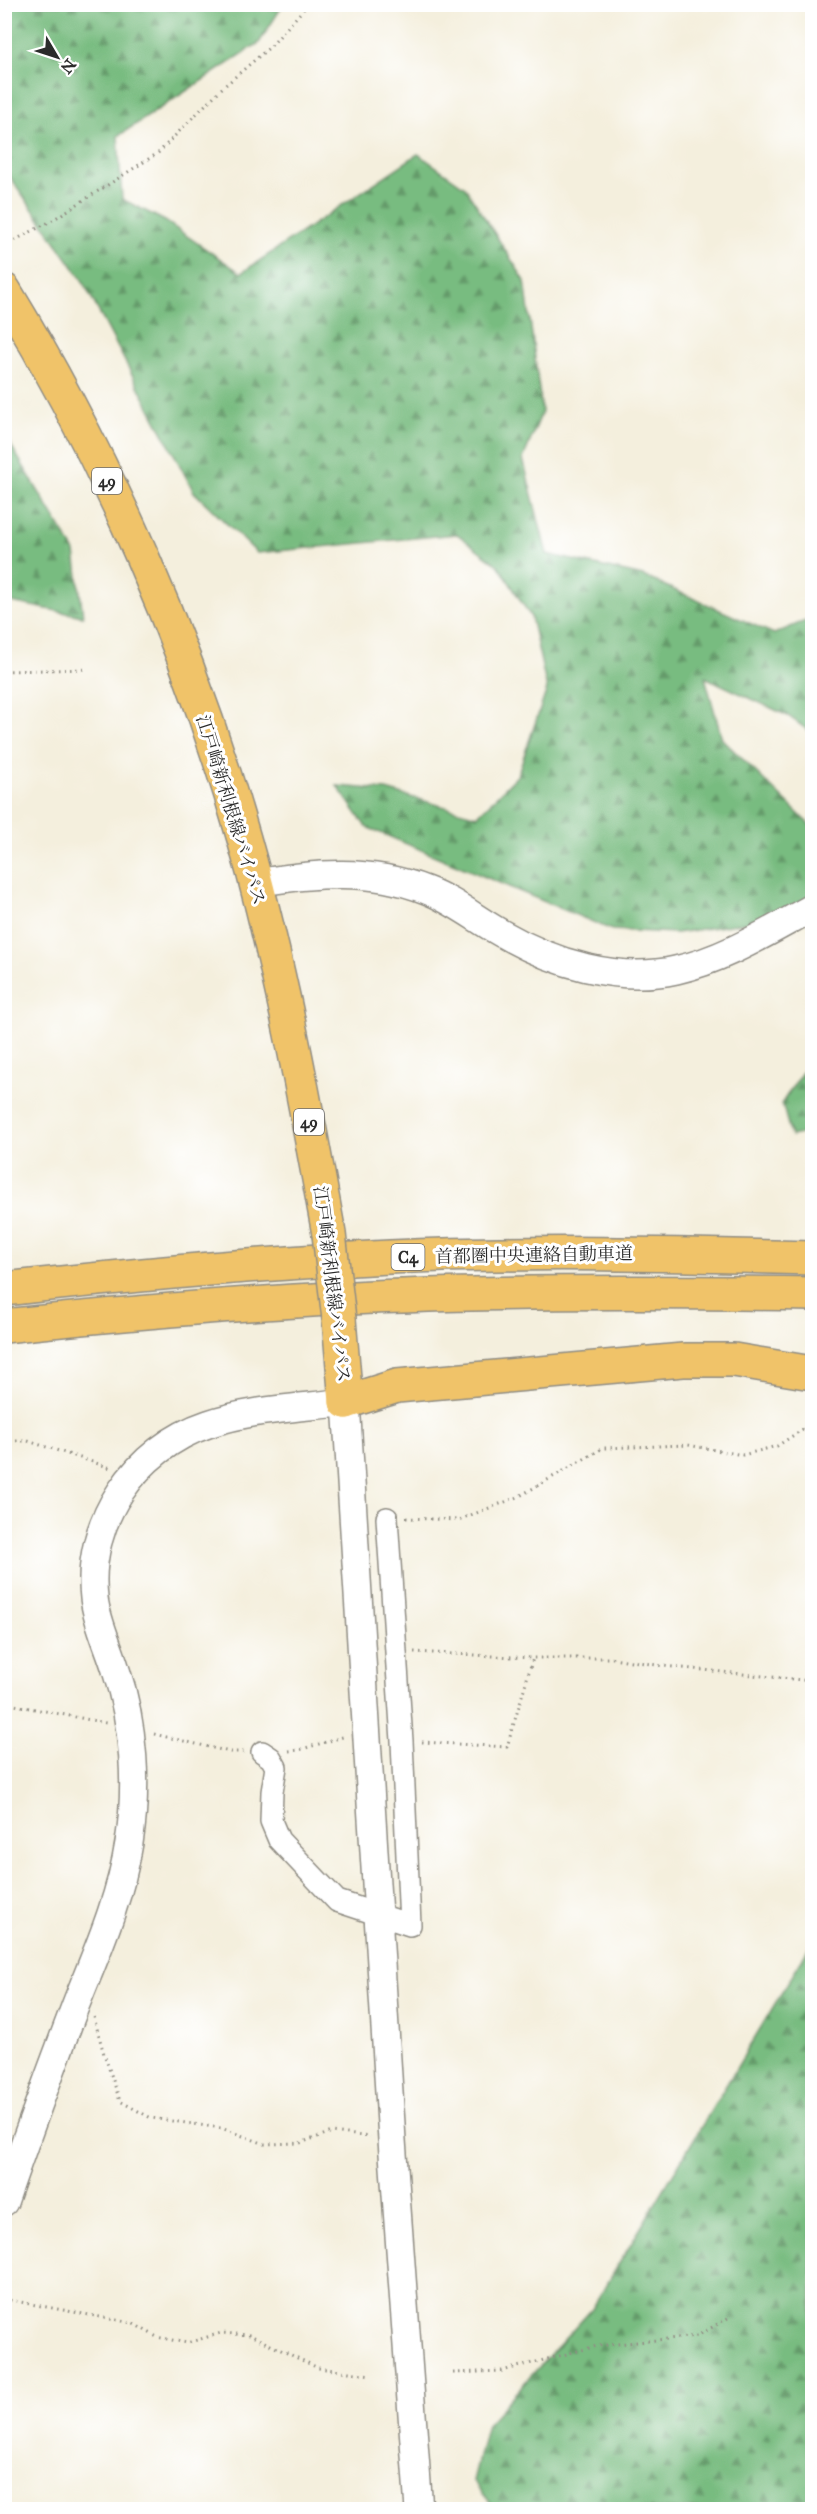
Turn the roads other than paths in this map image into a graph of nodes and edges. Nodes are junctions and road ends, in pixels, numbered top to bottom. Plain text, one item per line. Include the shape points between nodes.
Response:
1 (4, 291) edge
2 (256, 883) junction
3 (813, 908) edge
4 (813, 1238) edge
5 (634, 1253) junction
6 (813, 1258) edge
7 (4, 1289) edge
8 (813, 1294) edge
9 (4, 1326) edge
10 (812, 1386) edge
11 (346, 1402) junction
12 (387, 1518) road end
13 (262, 1752) road end
14 (380, 1917) junction
15 (4, 2202) edge
16 (419, 2510) edge

1 - 2 main road, 江戸崎新利根線バイパス / 49 via 88,443 157,593 231,795
2 - 3 street via 343,873 397,880 446,898 503,934 561,961 643,974 676,970 716,956
2 - 11 main road, 江戸崎新利根線バイパス / 49, bridge via 307,1112 329,1234
4 - 5 main road
5 - 6 main road, 首都圏中央連絡自動車道 / C4
5 - 7 main road, 首都圏中央連絡自動車道 / C4 via 390,1257 161,1272
8 - 9 main road, C4 via 402,1296 151,1310
10 - 11 main road via 765,1374 416,1407
11 - 14 street
11 - 15 street via 230,1418 168,1443 133,1475 99,1532 94,1566 96,1609 117,1671 130,1728 134,1810 117,1899
12 - 14 street via 410,1925
13 - 14 street via 276,1767 272,1821 279,1840 337,1901
14 - 16 street

